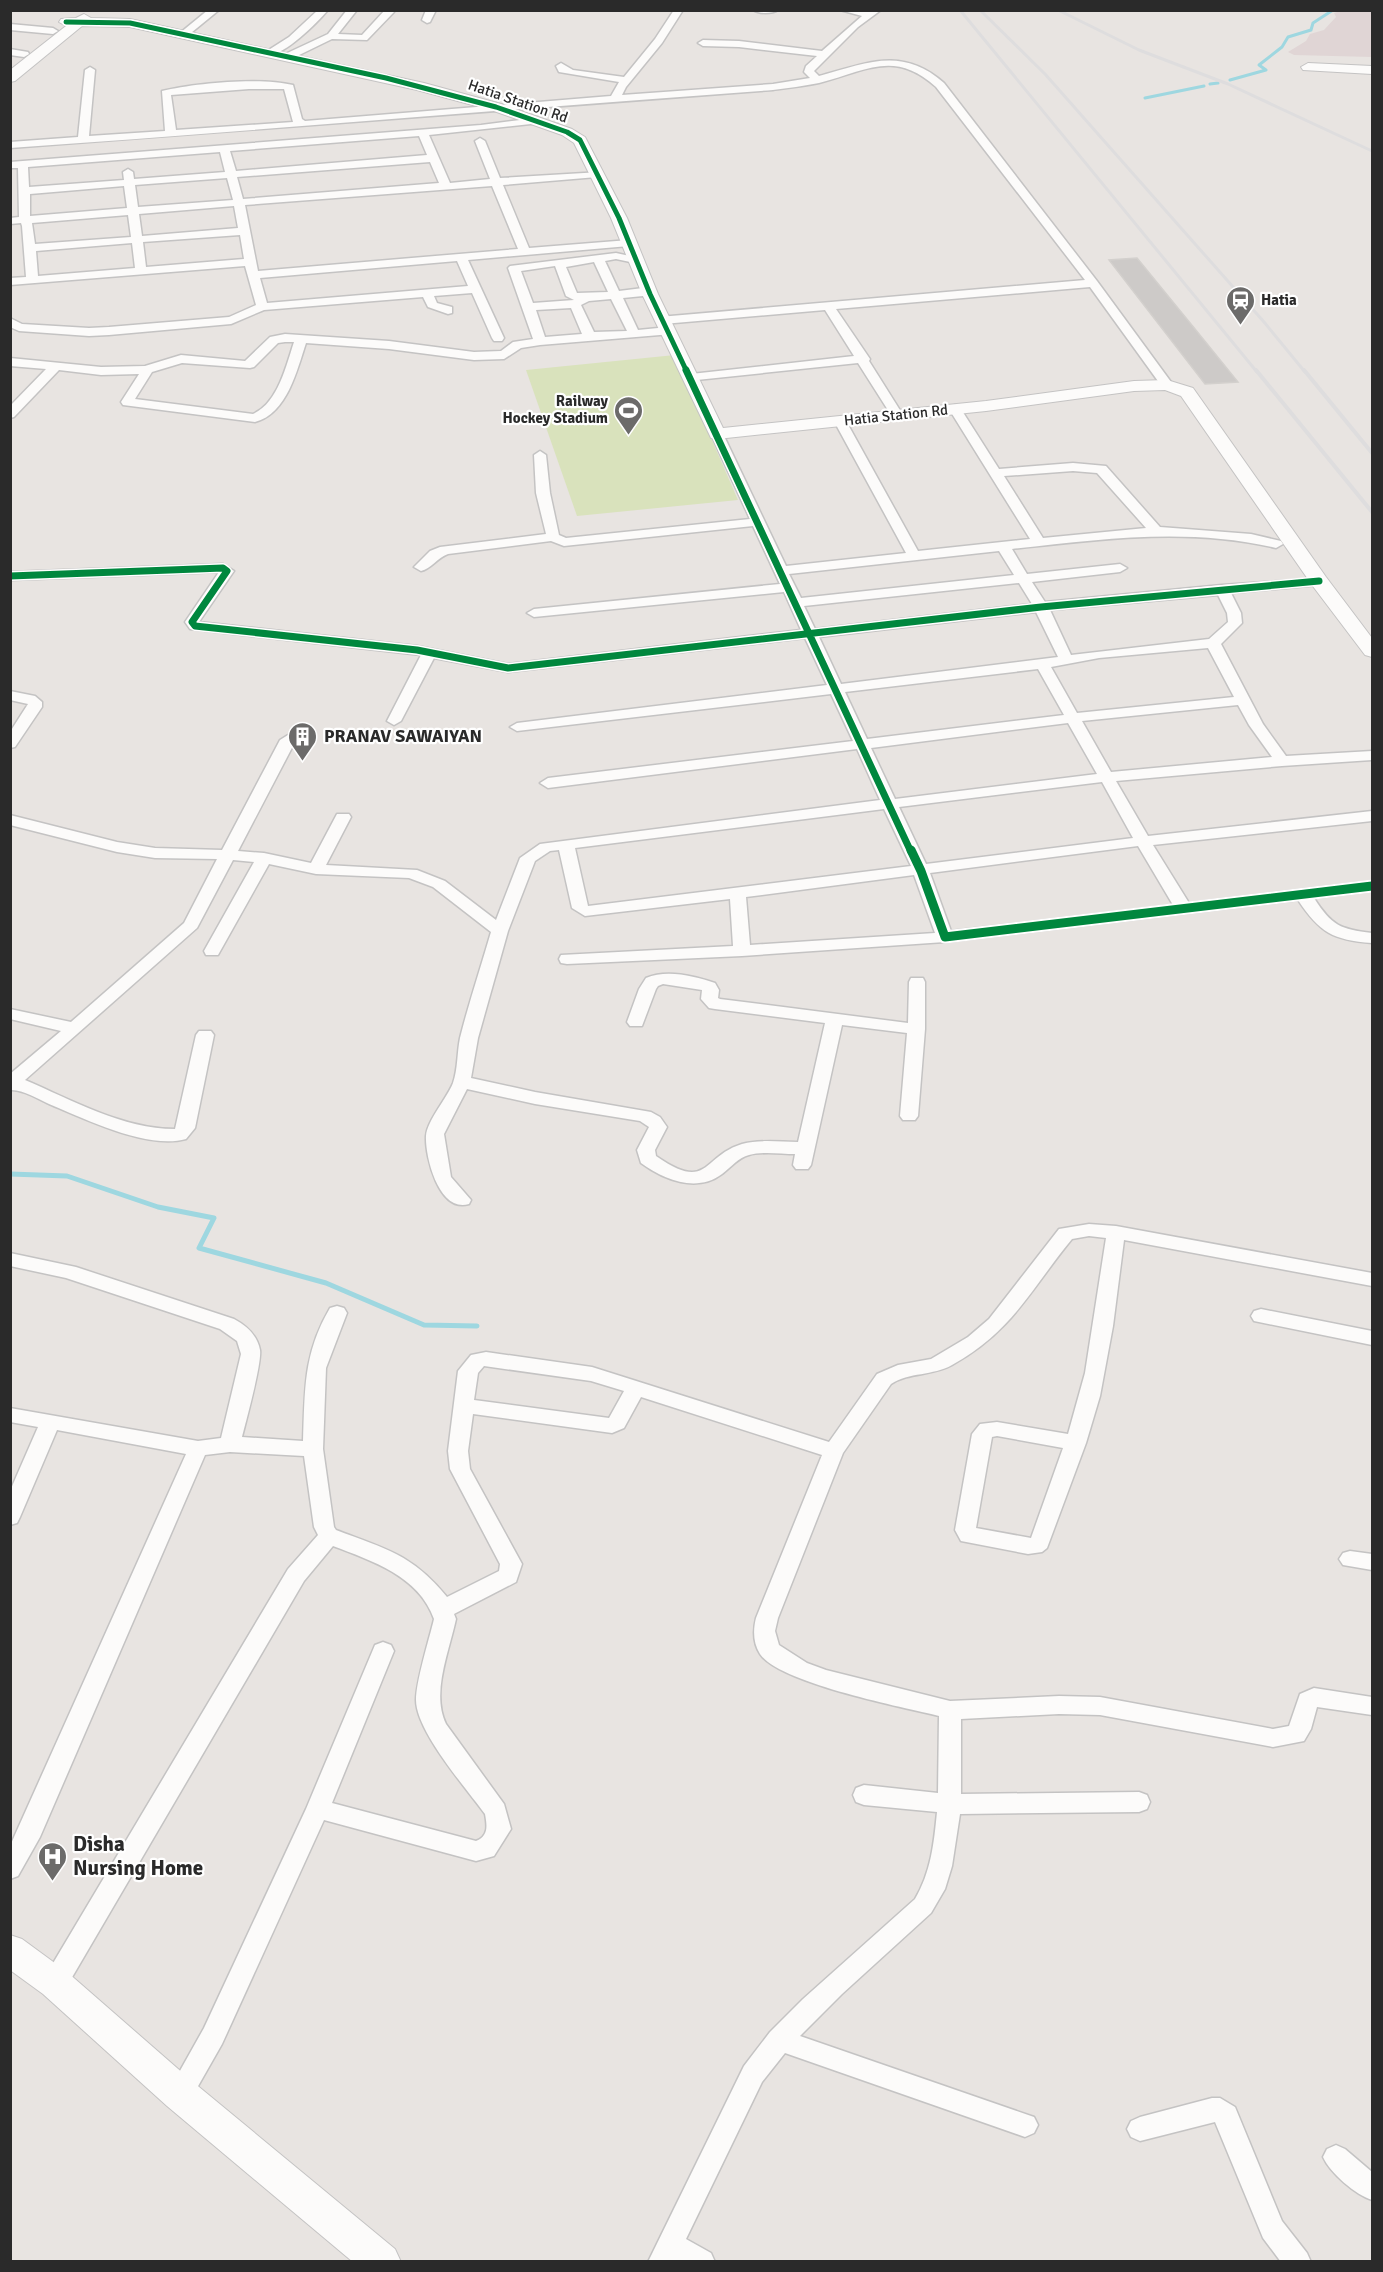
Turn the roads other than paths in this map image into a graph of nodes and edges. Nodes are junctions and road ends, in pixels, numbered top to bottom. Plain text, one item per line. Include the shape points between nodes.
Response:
1 (94, 10) edge
2 (115, 10) edge
3 (215, 10) edge
4 (324, 10) edge
5 (353, 10) edge
6 (679, 10) edge
7 (757, 10) edge
8 (774, 10) edge
9 (844, 10) edge
10 (389, 12) edge
11 (873, 12) edge
12 (75, 18) edge
13 (129, 22) junction
14 (10, 27) edge
15 (53, 31) junction
16 (183, 35) junction
17 (331, 36) junction
18 (704, 43) dead end
19 (17, 53) edge
20 (270, 53) junction
21 (823, 54) junction
22 (287, 57) junction
23 (10, 65) edge
24 (561, 66) dead end
25 (1308, 67) dead end
26 (90, 70) dead end
27 (1372, 70) edge
28 (10, 78) edge
29 (1321, 79) dead end
30 (626, 80) junction
31 (819, 80) junction
32 (1372, 81) edge
33 (615, 98) junction
34 (496, 107) junction
35 (536, 121) junction
36 (303, 124) junction
37 (422, 131) junction
38 (171, 134) junction
39 (83, 140) junction
40 (480, 141) dead end
41 (10, 145) edge
42 (224, 147) junction
43 (125, 155) junction
44 (434, 158) junction
45 (23, 164) junction
46 (10, 165) edge
47 (332, 167) junction
48 (597, 174) junction
49 (231, 175) junction
50 (129, 182) junction
51 (495, 182) junction
52 (446, 186) junction
53 (24, 191) junction
54 (239, 203) junction
55 (133, 210) junction
56 (25, 219) junction
57 (10, 221) edge
58 (244, 231) junction
59 (136, 240) junction
60 (629, 243) junction
61 (29, 248) junction
62 (524, 251) junction
63 (461, 257) junction
64 (598, 258) junction
65 (635, 260) junction
66 (251, 262) junction
67 (563, 262) junction
68 (363, 266) junction
69 (141, 271) junction
70 (253, 275) junction
71 (32, 280) junction
72 (10, 282) edge
73 (1094, 283) junction
74 (475, 289) junction
75 (427, 293) junction
76 (650, 294) junction
77 (616, 295) junction
78 (371, 298) junction
79 (581, 301) junction
80 (829, 307) junction
81 (262, 308) junction
82 (529, 308) junction
83 (448, 310) dead end
84 (11, 323) edge
85 (666, 325) junction
86 (589, 334) junction
87 (634, 334) junction
88 (498, 338) dead end
89 (301, 339) junction
90 (540, 341) junction
91 (864, 359) junction
92 (10, 362) edge
93 (56, 366) junction
94 (146, 370) junction
95 (692, 378) junction
96 (1167, 385) junction
97 (1109, 391) junction
98 (955, 409) junction
99 (10, 414) edge
100 (897, 415) junction
101 (840, 421) junction
102 (717, 434) junction
103 (540, 455) dead end
104 (994, 473) junction
105 (757, 522) junction
106 (1156, 531) junction
107 (553, 537) junction
108 (1039, 542) junction
109 (1276, 544) junction
110 (1004, 547) junction
111 (915, 557) junction
112 (421, 567) dead end
113 (1120, 567) dead end
114 (781, 571) junction
115 (10, 576) edge
116 (1023, 578) junction
117 (1312, 581) junction
118 (788, 587) junction
119 (1222, 589) junction
120 (795, 603) junction
121 (1041, 607) junction
122 (534, 613) dead end
123 (810, 633) junction
124 (1214, 643) junction
125 (1372, 651) edge
126 (429, 653) junction
127 (1066, 660) junction
128 (1042, 664) junction
129 (1372, 671) edge
130 (837, 687) junction
131 (10, 695) edge
132 (1243, 700) junction
133 (1073, 718) junction
134 (394, 721) dead end
135 (517, 727) dead end
136 (288, 740) dead end
137 (10, 744) edge
138 (862, 744) junction
139 (1372, 756) edge
140 (1282, 760) junction
141 (1106, 777) junction
142 (548, 783) dead end
143 (888, 804) junction
144 (1372, 816) edge
145 (343, 817) dead end
146 (10, 820) edge
147 (1143, 841) junction
148 (566, 844) junction
149 (229, 855) junction
150 (264, 858) junction
151 (316, 869) junction
152 (921, 871) junction
153 (1372, 886) edge
154 (738, 892) junction
155 (1303, 894) junction
156 (1184, 909) junction
157 (500, 931) junction
158 (945, 937) junction
159 (1372, 938) edge
160 (212, 951) dead end
161 (742, 951) junction
162 (700, 953) junction
163 (567, 959) dead end
164 (693, 982) junction
165 (917, 982) dead end
166 (10, 1014) edge
167 (835, 1018) junction
168 (636, 1022) dead end
169 (74, 1028) junction
170 (916, 1029) junction
171 (205, 1035) dead end
172 (15, 1076) edge
173 (462, 1082) junction
174 (909, 1116) dead end
175 (462, 1200) dead end
176 (1116, 1232) junction
177 (10, 1259) edge
178 (1372, 1280) edge
179 (337, 1313) dead end
180 (1261, 1316) dead end
181 (1372, 1338) edge
182 (636, 1387) junction
183 (464, 1406) junction
184 (10, 1415) edge
185 (50, 1421) junction
186 (1076, 1443) junction
187 (230, 1444) junction
188 (198, 1449) junction
189 (313, 1449) junction
190 (834, 1450) junction
191 (10, 1517) edge
192 (328, 1536) junction
193 (1350, 1559) dead end
194 (1372, 1562) edge
195 (442, 1610) junction
196 (383, 1651) dead end
197 (1372, 1706) edge
198 (950, 1710) junction
199 (864, 1795) dead end
200 (1139, 1802) dead end
201 (950, 1804) junction
202 (318, 1809) junction
203 (10, 1869) edge
204 (10, 1950) edge
205 (55, 1983) junction
206 (779, 2040) junction
207 (180, 2094) junction
208 (1025, 2125) dead end
209 (1140, 2128) dead end
210 (1336, 2157) dead end
211 (1372, 2188) edge
212 (665, 2253) edge
213 (382, 2262) edge
214 (702, 2262) edge
215 (1298, 2262) edge

1 - 12 street
2 - 13 street
3 - 16 street
4 - 20 street
5 - 17 street
6 - 30 street
7 - 8 street
9 - 11 street
10 - 17 street via 366,37
11 - 21 street
12 - 13 street
12 - 15 street
12 - 28 street
13 - 16 street, Hatia Station Rd
14 - 15 street
15 - 19 street
16 - 20 street, Hatia Station Rd
17 - 22 street
18 - 21 street
19 - 23 street
20 - 22 street, Hatia Station Rd
21 - 31 street via 809,72
22 - 34 street, Hatia Station Rd
24 - 30 street via 572,74
25 - 27 street
26 - 39 street
29 - 32 street
30 - 33 street
31 - 33 street
31 - 73 street via 871,64 918,66 928,72
33 - 34 street
34 - 35 street, Hatia Station Rd
34 - 36 street
35 - 37 street
35 - 48 street, Hatia Station Rd via 580,140
36 - 38 street
36 - 38 street via 294,115 289,87 278,84 225,88 166,93
37 - 44 street
37 - 47 street
38 - 39 street
39 - 41 street
40 - 51 street
42 - 43 street
42 - 47 street
42 - 49 street
43 - 45 street
43 - 50 street
44 - 47 street
44 - 52 street
45 - 46 street
45 - 53 street
47 - 49 street
47 - 52 street
47 - 54 street
48 - 51 street
48 - 60 street, Hatia Station Rd
49 - 50 street
49 - 54 street
50 - 53 street
50 - 55 street
51 - 52 street
51 - 62 street
53 - 56 street
54 - 55 street
54 - 58 street
55 - 56 street
55 - 59 street
56 - 57 street
56 - 61 street
58 - 59 street
58 - 66 street
59 - 61 street
59 - 69 street
60 - 62 street
60 - 65 street, Hatia Station Rd
61 - 71 street
62 - 63 street
63 - 68 street
63 - 74 street
64 - 65 street
64 - 67 street
64 - 77 street
65 - 76 street, Hatia Station Rd
66 - 69 street
66 - 70 street
67 - 79 street via 560,267 569,292
67 - 82 street via 514,268
68 - 70 street
68 - 78 street
69 - 71 street
70 - 81 street
71 - 72 street
73 - 80 street
73 - 96 street
74 - 75 street
74 - 88 street
75 - 78 street
75 - 83 street via 432,305
76 - 77 street
76 - 85 street, Hatia Station Rd
77 - 79 street
77 - 87 street
78 - 81 street
79 - 82 street
79 - 86 street
80 - 85 street
80 - 91 street
81 - 84 street via 231,320 109,331
82 - 90 street
85 - 87 street
85 - 95 street, Hatia Station Rd
86 - 87 street
86 - 90 street via 583,338
89 - 90 street via 474,356 504,355 517,345
89 - 94 street via 274,340 250,364 181,359
89 - 94 street via 279,395 264,414 255,418 127,402
91 - 95 street
91 - 100 street
92 - 93 street
93 - 94 street
93 - 99 street
95 - 102 street, Hatia Station Rd
96 - 97 street
96 - 117 street via 1187,392
97 - 98 street, Hatia Station Rd
97 - 109 street via 1175,394
98 - 100 street, Hatia Station Rd
98 - 104 street
100 - 101 street, Hatia Station Rd
101 - 102 street, Hatia Station Rd
101 - 111 street
102 - 105 street
103 - 107 street
104 - 106 street via 1073,467 1101,469
104 - 108 street
105 - 107 street via 564,542
105 - 114 street
106 - 108 street
106 - 109 street via 1251,538
107 - 112 street via 445,550
108 - 110 street
109 - 117 street
110 - 111 street
110 - 116 street
111 - 114 street
113 - 116 street
114 - 118 street
115 - 126 street via 223,568 227,571 192,622 195,626
116 - 120 street
116 - 121 street
117 - 119 street
117 - 125 street
117 - 129 street
118 - 120 street
118 - 122 street
119 - 121 street
119 - 124 street via 1235,622
120 - 123 street
121 - 123 street
121 - 127 street
123 - 126 street via 508,668
123 - 130 street
124 - 127 street
124 - 132 street
126 - 134 street
127 - 128 street
128 - 130 street
128 - 133 street
130 - 135 street
130 - 138 street
131 - 137 street via 35,702
132 - 133 street
132 - 140 street
133 - 138 street
133 - 141 street
136 - 149 street
138 - 142 street
138 - 143 street
139 - 140 street
140 - 141 street
141 - 143 street
141 - 147 street
143 - 148 street
143 - 152 street
144 - 147 street
145 - 151 street
146 - 149 street via 137,850
147 - 152 street
147 - 156 street
148 - 154 street via 580,909 585,911
148 - 157 street via 546,846 528,858
149 - 150 street
149 - 169 street via 185,932
150 - 151 street
150 - 160 street
151 - 157 street via 424,876
152 - 154 street
152 - 158 street
153 - 155 street
154 - 161 street
155 - 156 street
155 - 159 street via 1323,926 1333,933
156 - 158 street
157 - 173 street via 469,1038
158 - 161 street
161 - 162 street
162 - 163 street
162 - 164 street
164 - 167 street via 709,987 709,999 715,1004
164 - 168 street via 652,982
165 - 170 street
166 - 169 street
167 - 170 street
167 - 173 street via 804,1157 746,1149 709,1174 693,1178 660,1169 647,1159 646,1150 658,1127 645,1116
169 - 172 street
170 - 174 street
171 - 172 street via 186,1128 180,1135 110,1121
173 - 175 street via 438,1126 435,1141 446,1185
176 - 178 street
176 - 186 street via 1094,1379
176 - 190 street via 1089,1230 1066,1234 983,1335 941,1362 890,1374 884,1379
177 - 187 street via 78,1275 241,1332 249,1342 251,1354
179 - 189 street via 316,1368
180 - 181 street
182 - 183 street via 612,1426
182 - 183 street via 575,1370 486,1359 478,1360 468,1371
182 - 190 street
183 - 195 street via 458,1451 460,1469 511,1570 508,1576
184 - 185 street
185 - 188 street
185 - 191 street
186 - 186 street via 1040,1542 1028,1546 968,1535 965,1530 982,1434 987,1429
187 - 188 street
187 - 189 street
188 - 203 street via 33,1826
189 - 192 street
190 - 198 street via 766,1618 765,1642 782,1660 824,1678
192 - 195 street via 406,1568
192 - 205 street via 296,1575
193 - 194 street
195 - 202 street via 445,1619 427,1699 429,1713 436,1730 496,1811 499,1829 491,1844 476,1851
196 - 202 street
197 - 198 street via 1314,1697 1308,1700 1296,1734 1273,1738 1100,1706
198 - 201 street
199 - 201 street
200 - 201 street
201 - 206 street via 932,1896
202 - 207 street via 213,2036
204 - 205 street
205 - 207 street
206 - 208 street
206 - 212 street via 753,2074
207 - 213 street
209 - 215 street via 1212,2110 1226,2115 1272,2229
210 - 211 street
212 - 214 street

